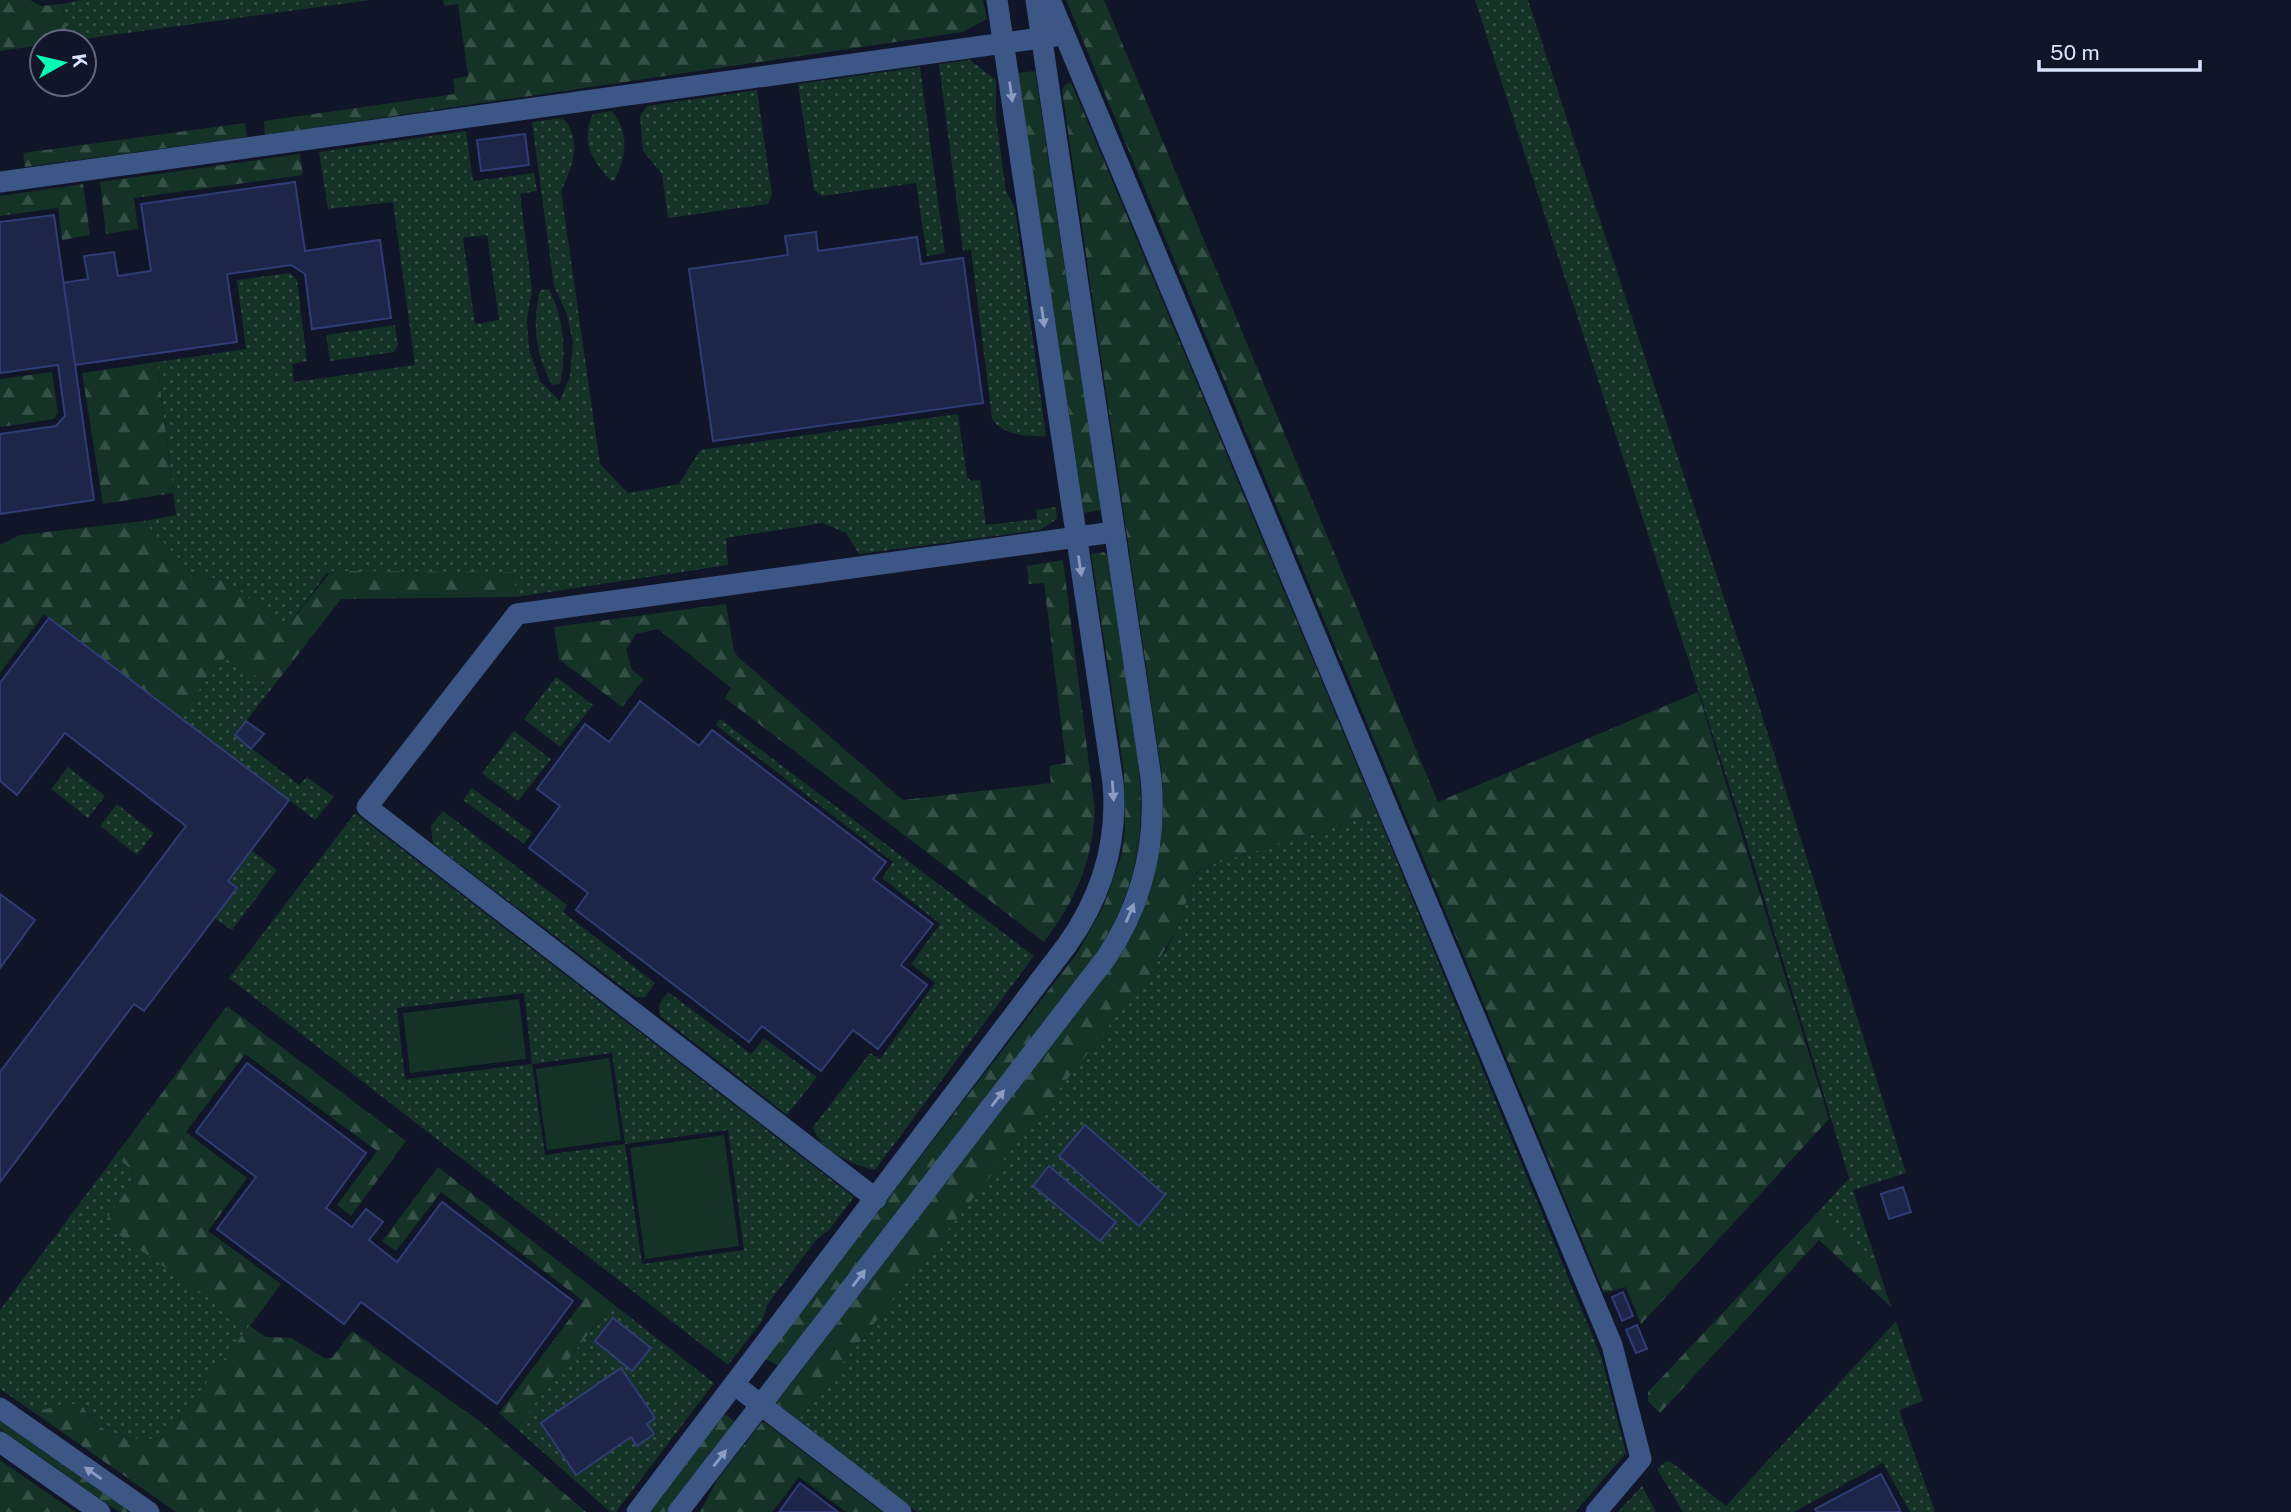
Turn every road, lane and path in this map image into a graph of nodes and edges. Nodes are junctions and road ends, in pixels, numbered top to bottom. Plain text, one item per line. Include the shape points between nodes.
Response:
1 (997, 0) edge
2 (1036, 0) edge
3 (1050, 0) edge
4 (1042, 36) junction
5 (1004, 41) junction
6 (1069, 44) junction
7 (0, 182) edge
8 (1114, 531) junction
9 (1076, 537) junction
10 (876, 1199) junction
11 (735, 1385) junction
12 (761, 1405) junction
13 (0, 1408) edge
14 (0, 1442) edge
15 (100, 1512) edge
16 (149, 1512) edge
17 (637, 1512) edge
18 (678, 1512) edge
19 (901, 1512) edge
20 (1596, 1512) edge

1 - 5 street
2 - 4 street
3 - 6 street
4 - 5 street
4 - 6 street via 1055,36
4 - 8 street
5 - 7 street
5 -> 9 street
6 - 20 street via 1612,1345 1641,1459
8 - 9 street
12 -> 8 street via 1098,968 1132,911 1148,859 1152,792
9 -> 10 street via 1113,783 1108,863 1074,936
9 - 10 street via 517,614 368,807
10 - 11 street
11 - 12 street
11 - 17 street
18 -> 12 street
12 - 19 street
16 -> 13 street
14 - 15 street

